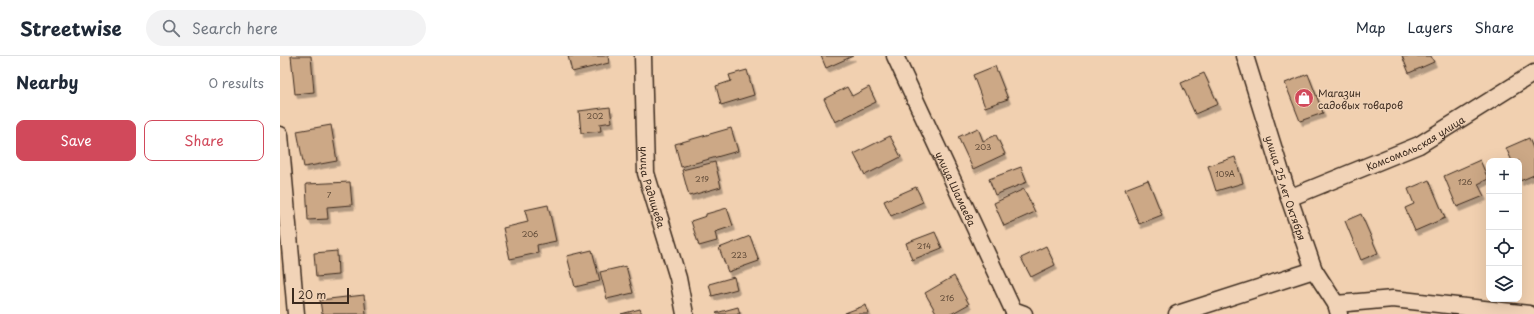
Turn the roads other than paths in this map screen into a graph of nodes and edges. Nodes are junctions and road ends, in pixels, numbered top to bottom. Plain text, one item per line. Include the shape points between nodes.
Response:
1 (643, 56) edge
2 (895, 56) edge
3 (1245, 56) edge
4 (1534, 73) edge
5 (280, 136) edge
6 (1289, 198) junction
7 (1314, 270) junction
8 (1337, 309) edge
9 (296, 314) edge
10 (685, 314) edge
11 (1024, 314) edge
12 (1177, 314) edge
13 (1529, 314) edge

1 - 10 street, улица Радищева via 646,173 678,278
2 - 11 street, улица Шамаева via 1013,310
3 - 6 street, улица 25 лет Октября
4 - 6 street, Комсомольская улица via 1419,144
5 - 9 street
6 - 7 street, улица 25 лет Октября
7 - 8 street, улица 25 лет Октября
7 - 12 street
8 - 13 street via 1393,299

